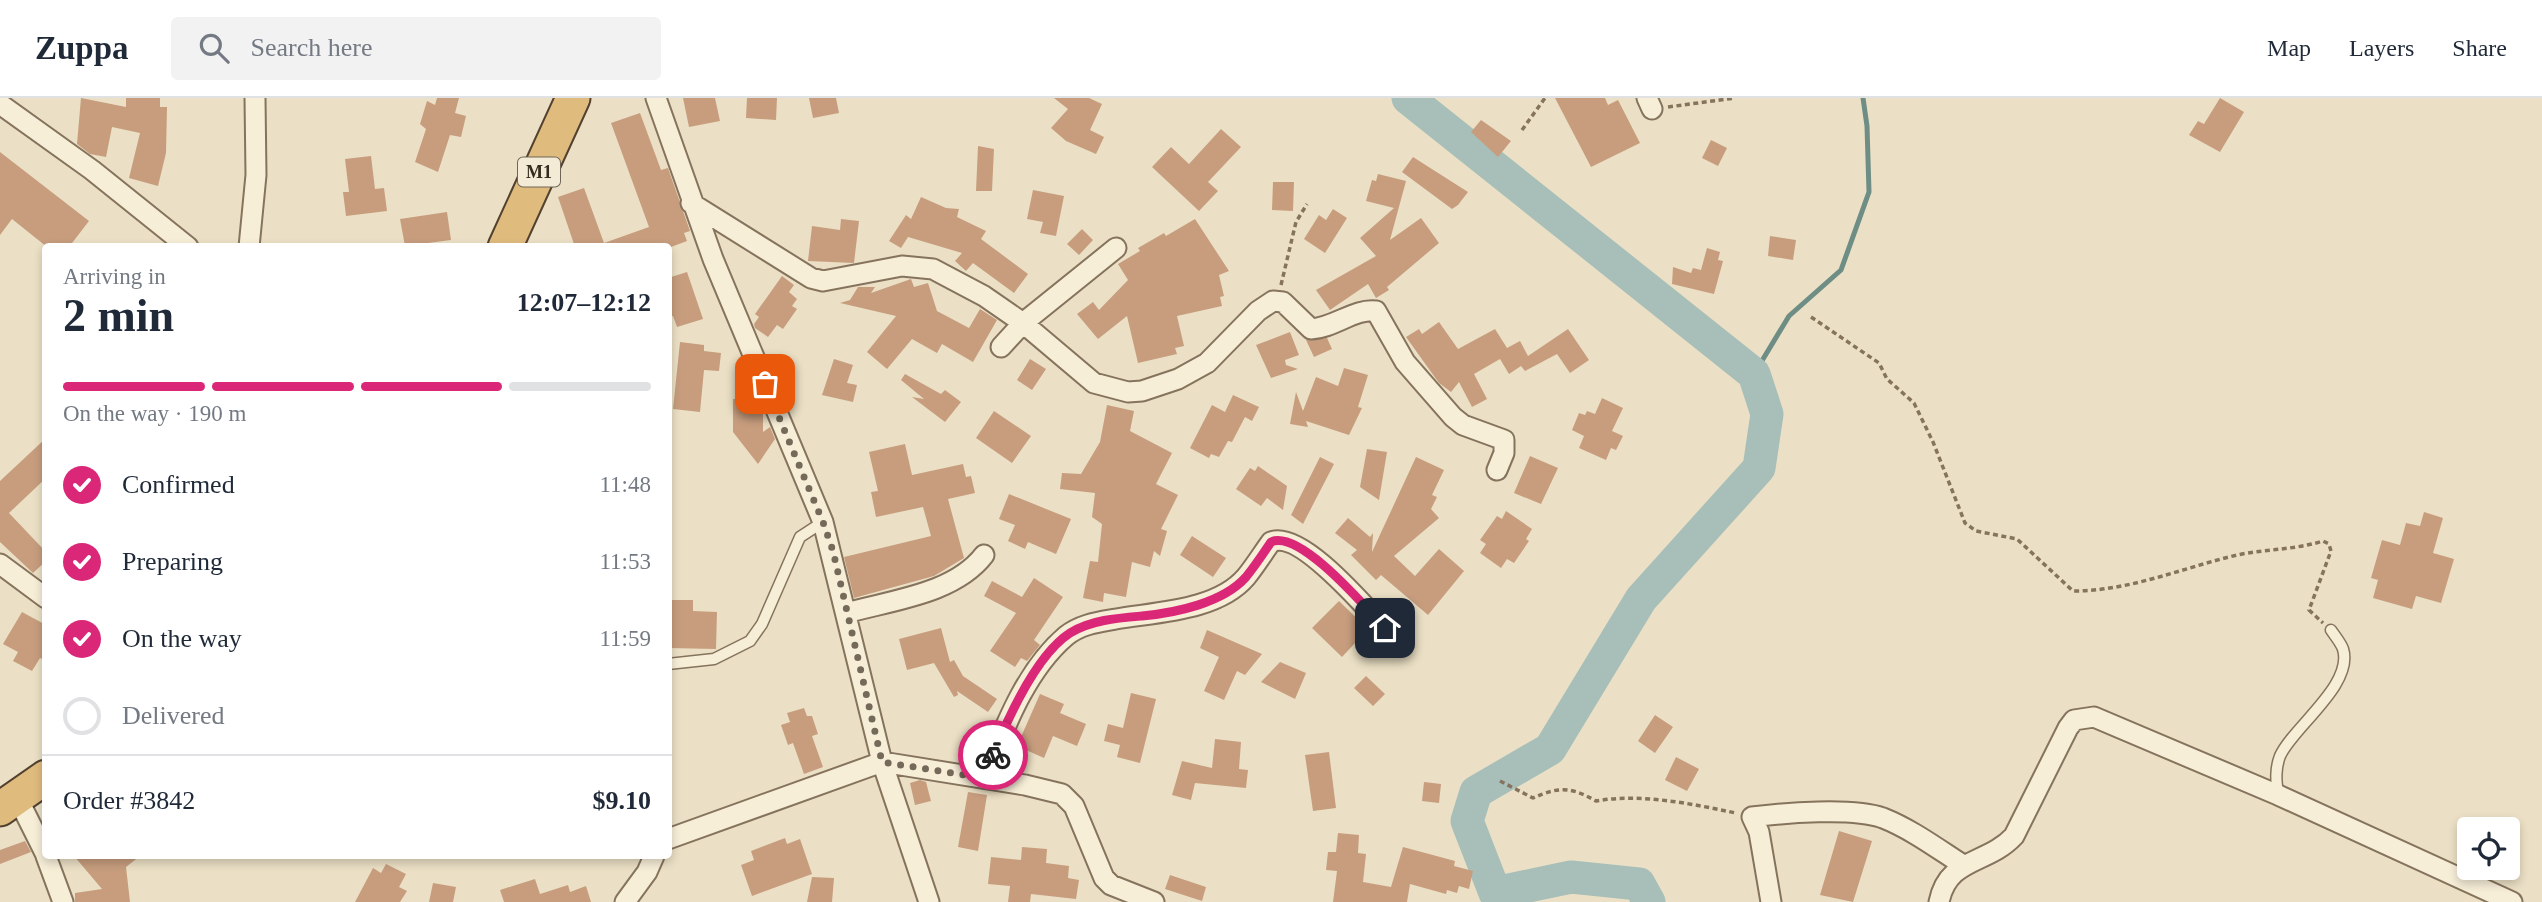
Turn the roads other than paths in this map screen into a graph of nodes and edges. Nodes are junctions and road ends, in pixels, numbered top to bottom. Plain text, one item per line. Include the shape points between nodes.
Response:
1 (255, 98) edge
2 (573, 98) edge
3 (656, 98) edge
4 (0, 104) edge
5 (691, 204) junction
6 (183, 243) edge
7 (249, 243) edge
8 (507, 243) edge
9 (1116, 248) dead end
10 (1023, 323) junction
11 (1001, 347) dead end
12 (1497, 470) dead end
13 (823, 522) junction
14 (984, 555) dead end
15 (0, 564) edge
16 (42, 595) edge
17 (846, 613) junction
18 (1385, 628) dead end
19 (2331, 630) road end
20 (672, 664) edge
21 (882, 762) junction
22 (984, 778) junction
23 (42, 780) edge
24 (2278, 795) junction
25 (9, 804) edge
26 (672, 838) edge
27 (42, 849) edge
28 (47, 859) edge
29 (653, 859) edge
30 (1964, 865) junction
31 (63, 902) edge
32 (625, 902) edge
33 (929, 902) edge
34 (1154, 902) edge
35 (1771, 902) edge
36 (1939, 902) edge
37 (2512, 902) edge

1 - 7 street via 256,175
2 - 8 highway, M1
3 - 5 street
4 - 6 street
5 - 10 street via 811,278 823,281 902,266 933,269
5 - 13 street
9 - 10 street
10 - 11 street
10 - 12 street via 1094,383 1114,390 1142,391 1207,363 1268,302 1283,302 1311,329 1376,311 1405,362 1453,417 1504,440
13 - 17 street
13 - 20 lane via 800,537 762,624 750,640 714,659
14 - 17 street via 953,582
15 - 16 street
17 - 21 street
18 - 22 street via 1338,577 1290,542 1276,540 1246,578 1224,593 1165,613 1087,624 1067,635 1030,681 1008,719
19 - 24 lane via 2343,650 2343,668 2281,755 2275,774
21 - 22 street
21 - 26 street
21 - 33 street
22 - 34 street via 1069,799 1104,878
23 - 25 highway
24 - 30 street via 2094,717 2074,720 2014,836 2003,849
24 - 37 street
25 - 27 street
28 - 31 street
29 - 32 street
30 - 35 street via 1882,818 1859,813 1787,812 1752,817 1759,832
30 - 36 street via 1950,875

